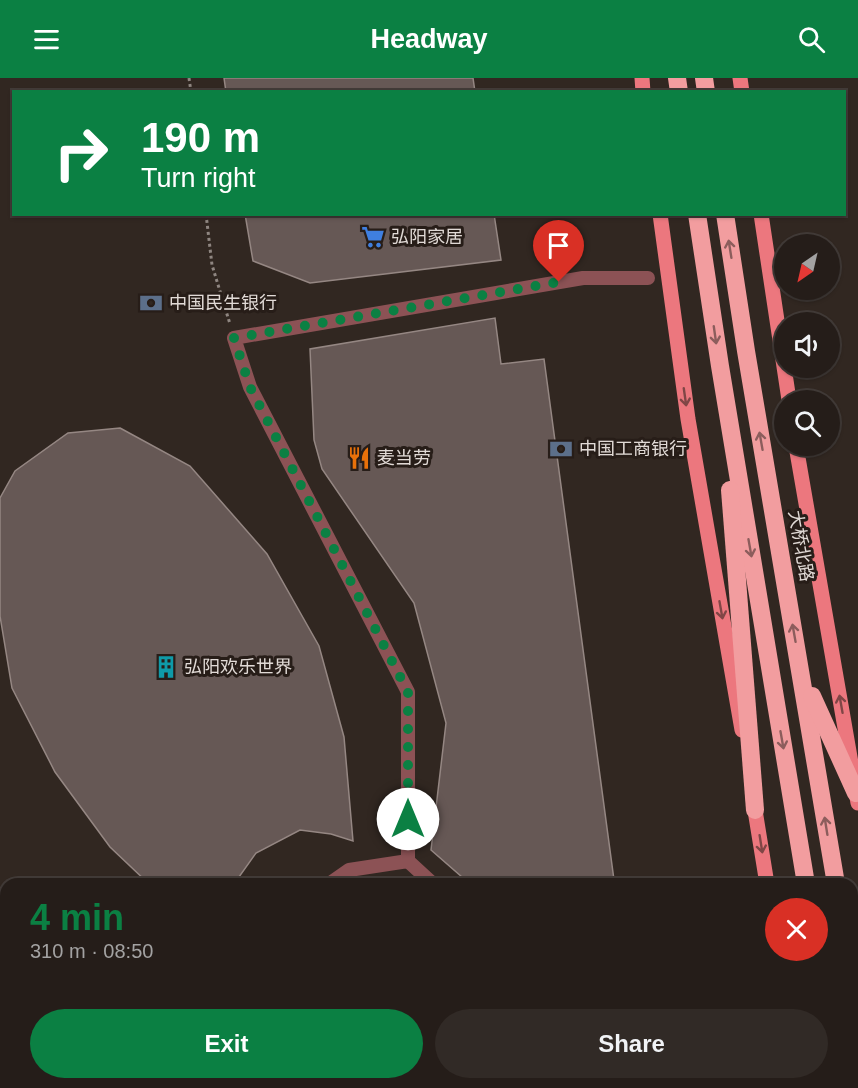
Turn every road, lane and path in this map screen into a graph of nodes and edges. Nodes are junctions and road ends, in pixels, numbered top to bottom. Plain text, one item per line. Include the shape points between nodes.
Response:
1 (660, 216) edge
2 (697, 216) edge
3 (725, 216) edge
4 (761, 216) edge
5 (648, 278) dead end
6 (720, 366) junction
7 (787, 390) edge
8 (798, 456) edge
9 (801, 673) junction
10 (857, 798) edge
11 (755, 810) junction
12 (408, 861) junction
13 (337, 878) edge
14 (426, 878) edge
15 (765, 878) edge
16 (805, 878) edge
17 (835, 878) edge

1 -> 11 main road via 688,418
2 -> 6 highway
9 -> 3 highway, 大桥北路
4 - 7 main road
5 - 12 street via 583,278 234,338 250,387 408,692
6 - 11 highway
6 -> 16 highway
10 -> 8 main road
9 - 10 highway
17 -> 9 highway, 大桥北路
11 -> 15 main road
12 - 13 street via 349,870
12 - 14 street

